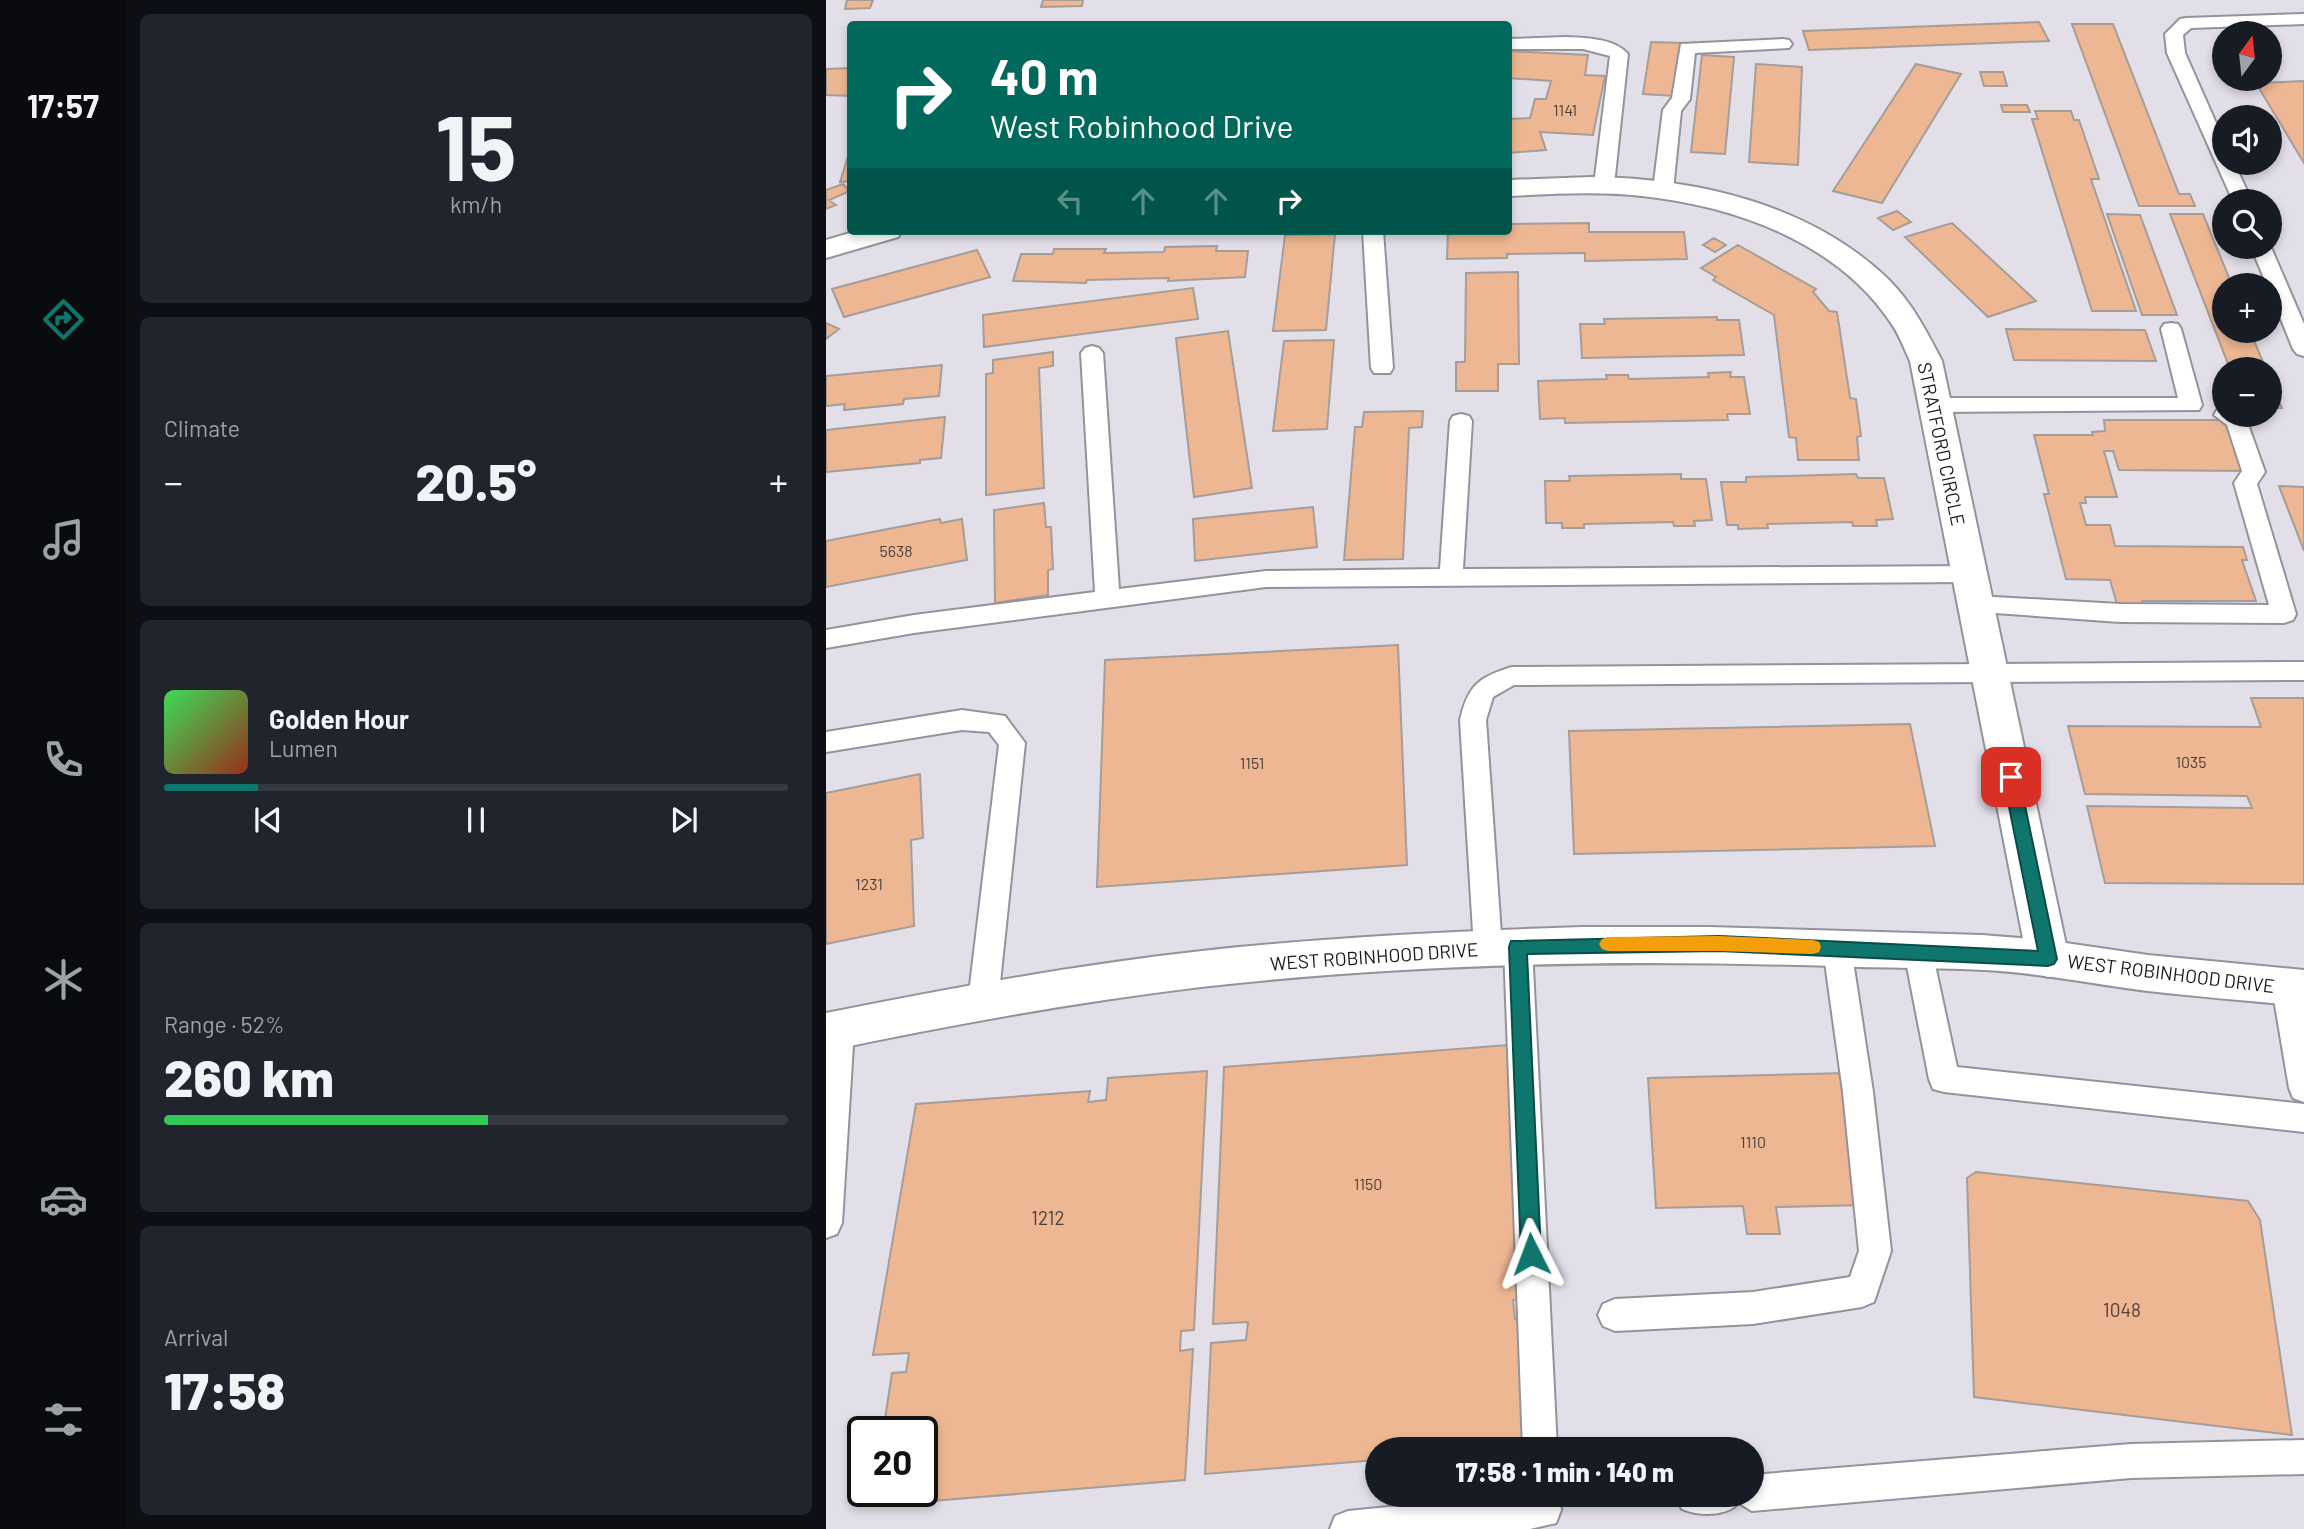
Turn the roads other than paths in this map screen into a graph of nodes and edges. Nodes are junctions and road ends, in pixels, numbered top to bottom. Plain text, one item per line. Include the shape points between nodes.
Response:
1 (2304, 19) edge
2 (1512, 44) edge
3 (1783, 44) dead end
4 (2212, 133) edge
5 (1604, 185) junction
6 (1512, 188) edge
7 (1663, 190) junction
8 (874, 235) edge
9 (1373, 235) edge
10 (826, 249) edge
11 (2266, 259) edge
12 (2171, 329) dead end
13 (2304, 349) edge
14 (1092, 353) dead end
15 (1382, 368) dead end
16 (1935, 405) junction
17 (2191, 405) junction
18 (2212, 411) edge
19 (1461, 421) dead end
20 (2239, 427) edge
21 (1451, 578) junction
22 (1973, 590) junction
23 (1108, 600) junction
24 (826, 639) edge
25 (2304, 671) edge
26 (1990, 673) junction
27 (826, 743) edge
28 (1503, 947) junction
29 (1837, 948) junction
30 (1918, 951) junction
31 (2048, 959) junction
32 (2295, 988) edge
33 (983, 1002) junction
34 (833, 1031) edge
35 (2304, 1088) edge
36 (2304, 1118) edge
37 (826, 1223) edge
38 (1615, 1315) dead end
39 (1539, 1437) edge
40 (2304, 1457) edge
41 (1764, 1492) edge
42 (1543, 1507) edge
43 (1348, 1529) edge

1 - 4 lane via 2186,23 2174,34 2176,53
2 - 5 lane via 1593,44 1619,54
3 - 7 lane via 1687,48 1681,99 1672,110
5 - 6 street, STRATFORD CIRCLE
5 - 7 street, STRATFORD CIRCLE
7 - 16 street, STRATFORD CIRCLE via 1754,212 1848,260 1895,304 1919,342
8 - 10 street
9 - 15 lane
11 - 13 lane
12 - 17 lane
14 - 23 lane
16 - 17 lane
16 - 22 street, STRATFORD CIRCLE
17 - 18 lane
19 - 21 lane
20 - 22 lane via 2255,472 2245,482 2284,614 2120,613
21 - 22 lane
21 - 23 lane via 1266,579
22 - 26 street, STRATFORD CIRCLE
23 - 24 lane
25 - 26 lane
26 - 28 lane via 1512,676 1485,687 1473,720
26 - 31 street, STRATFORD CIRCLE
27 - 33 lane via 962,720 996,723 1012,743
28 - 29 street, WEST ROBINHOOD DRIVE via 1719,943
28 - 33 street, WEST ROBINHOOD DRIVE via 1180,972
28 - 39 lane
29 - 30 street, WEST ROBINHOOD DRIVE
29 - 38 lane via 1875,1251 1862,1291 1753,1308
30 - 31 street, WEST ROBINHOOD DRIVE
30 - 36 lane via 1944,1079
31 - 32 street, WEST ROBINHOOD DRIVE
32 - 35 lane
33 - 34 street, WEST ROBINHOOD DRIVE
34 - 37 lane
40 - 41 lane via 2131,1461
42 - 43 lane

